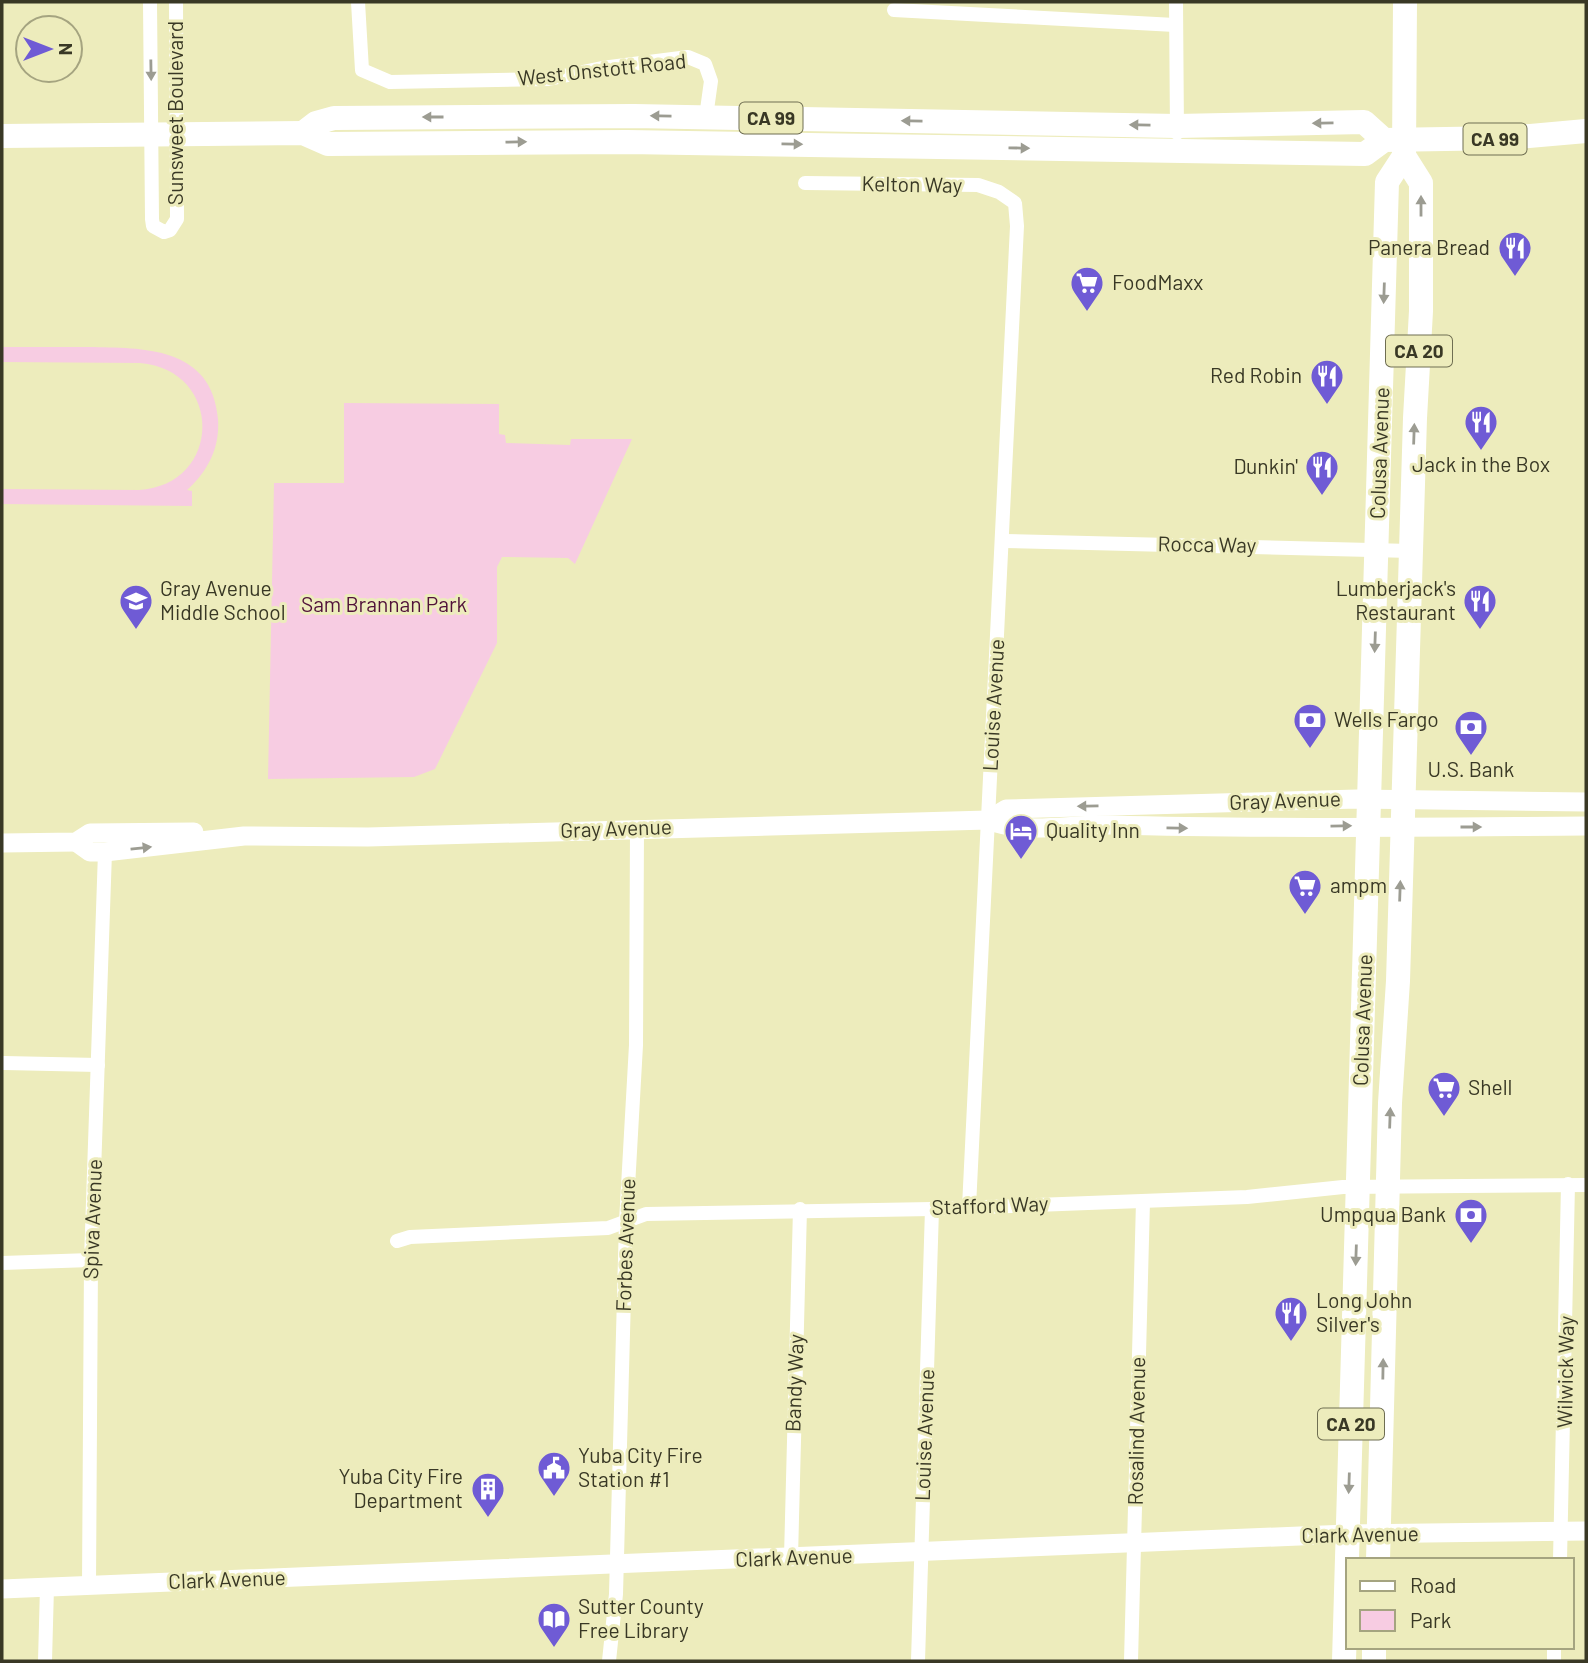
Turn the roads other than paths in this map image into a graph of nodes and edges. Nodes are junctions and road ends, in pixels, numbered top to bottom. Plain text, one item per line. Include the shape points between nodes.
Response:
1 (150, 2) edge
2 (176, 2) edge
3 (358, 2) edge
4 (1176, 2) edge
5 (1405, 2) edge
6 (894, 10) dead end
7 (1175, 25) junction
8 (706, 117) junction
9 (1177, 126) junction
10 (1586, 131) edge
11 (177, 133) junction
12 (303, 133) junction
13 (152, 134) junction
14 (2, 135) edge
15 (1397, 146) junction
16 (1176, 152) junction
17 (805, 183) dead end
18 (1015, 203) joint
19 (1004, 541) junction
20 (1377, 549) junction
21 (1411, 551) junction
22 (1369, 799) junction
23 (1404, 799) junction
24 (1586, 802) edge
25 (988, 820) junction
26 (1369, 826) junction
27 (1586, 826) edge
28 (1402, 827) junction
29 (637, 829) junction
30 (244, 836) junction
31 (76, 842) junction
32 (2, 843) edge
33 (105, 852) junction
34 (4, 1063) dead end
35 (99, 1065) junction
36 (1568, 1185) junction
37 (1586, 1185) edge
38 (1387, 1186) junction
39 (1358, 1187) junction
40 (1143, 1201) junction
41 (970, 1207) junction
42 (800, 1209) junction
43 (932, 1209) junction
44 (626, 1222) junction
45 (397, 1241) dead end
46 (91, 1260) junction
47 (2, 1263) edge
48 (1561, 1531) junction
49 (1586, 1531) edge
50 (1347, 1534) junction
51 (1378, 1534) junction
52 (1134, 1544) junction
53 (922, 1554) junction
54 (791, 1557) junction
55 (1346, 1558) edge
56 (1378, 1558) edge
57 (1560, 1558) edge
58 (617, 1564) junction
59 (1346, 1576) edge
60 (89, 1585) junction
61 (47, 1587) junction
62 (2, 1589) edge
63 (45, 1661) edge
64 (609, 1661) edge
65 (918, 1661) edge
66 (1131, 1661) edge
67 (1344, 1661) edge

1 -> 13 street, Sunsweet Boulevard
2 - 11 street, Sunsweet Boulevard
3 - 8 street, West Onstott Road via 362,70 390,82 549,79 688,57 705,64 711,81
4 - 7 street
5 - 15 highway, CA 20
6 - 7 street
7 - 9 street
9 -> 8 highway, CA 99
8 -> 12 highway, CA 99 via 334,118
15 -> 9 highway, CA 99 via 1364,122
9 - 16 street
10 - 15 highway, CA 99
11 - 12 highway, CA 99
11 - 13 highway, CA 99
11 - 13 street, Sunsweet Boulevard via 177,219 164,232 153,226
12 -> 16 highway, CA 99 via 328,144 627,142
13 - 14 highway, CA 99
15 - 16 highway, CA 99 via 1366,154
15 -> 20 highway, Colusa Avenue / CA 20 via 1387,182
21 -> 15 highway, Colusa Avenue / CA 20 via 1421,183
17 - 18 street, Kelton Way via 978,185 999,191
18 - 19 street, Louise Avenue
19 - 20 street, Rocca Way
19 - 25 street, Louise Avenue
20 - 21 street, Rocca Way
20 -> 22 highway, Colusa Avenue / CA 20
21 - 23 highway, Colusa Avenue / CA 20
22 - 23 main road, Gray Avenue
22 -> 25 main road, Gray Avenue via 1006,808
22 - 26 highway, Colusa Avenue / CA 20
23 - 24 main road, Gray Avenue
23 - 28 highway, Colusa Avenue / CA 20
25 -> 26 main road, Gray Avenue via 1006,828
25 - 29 main road, Gray Avenue
25 - 41 street, Louise Avenue
26 - 28 main road, Gray Avenue
26 - 39 highway, Colusa Avenue / CA 20
28 -> 27 main road, Gray Avenue
38 -> 28 highway, Colusa Avenue / CA 20
29 - 30 main road, Gray Avenue
29 - 44 street, Forbes Avenue via 636,1045
30 - 31 main road, Gray Avenue via 237,831 90,833
33 -> 30 main road, Gray Avenue
31 - 32 main road, Gray Avenue
31 - 33 main road, Gray Avenue via 90,852
33 - 35 street, Spiva Avenue
34 - 35 street
35 - 46 street, Spiva Avenue
36 - 37 street, Stafford Way
36 - 38 street, Stafford Way
36 - 48 street, Wilwick Way
38 - 39 street, Stafford Way
51 -> 38 highway, Colusa Avenue / CA 20
39 - 40 street, Stafford Way
39 -> 50 highway, Colusa Avenue / CA 20
40 - 41 street, Stafford Way
40 - 52 street, Rosalind Avenue
41 - 43 street, Stafford Way
42 - 43 street, Stafford Way
42 - 44 street, Stafford Way via 646,1214
42 - 54 street, Bandy Way
43 - 53 street, Louise Avenue
44 - 45 street, Stafford Way via 608,1228
44 - 58 street, Forbes Avenue
46 - 47 street
46 - 60 street, Spiva Avenue
48 - 49 main road, Clark Avenue
48 - 51 main road, Clark Avenue
48 - 57 street, Wilwick Way
50 - 51 main road, Clark Avenue
50 - 52 main road, Clark Avenue
50 - 55 highway, Colusa Avenue / CA 20
51 - 56 highway, Colusa Avenue / CA 20
52 - 53 main road, Clark Avenue
52 - 66 street, Rosalind Avenue
53 - 54 main road, Clark Avenue
53 - 65 street, Louise Avenue
54 - 58 main road, Clark Avenue
58 - 60 main road, Clark Avenue
58 - 64 street, Forbes Avenue
59 - 67 highway, Colusa Avenue / CA 20
60 - 61 main road, Clark Avenue
61 - 62 main road, Clark Avenue
61 - 63 street

